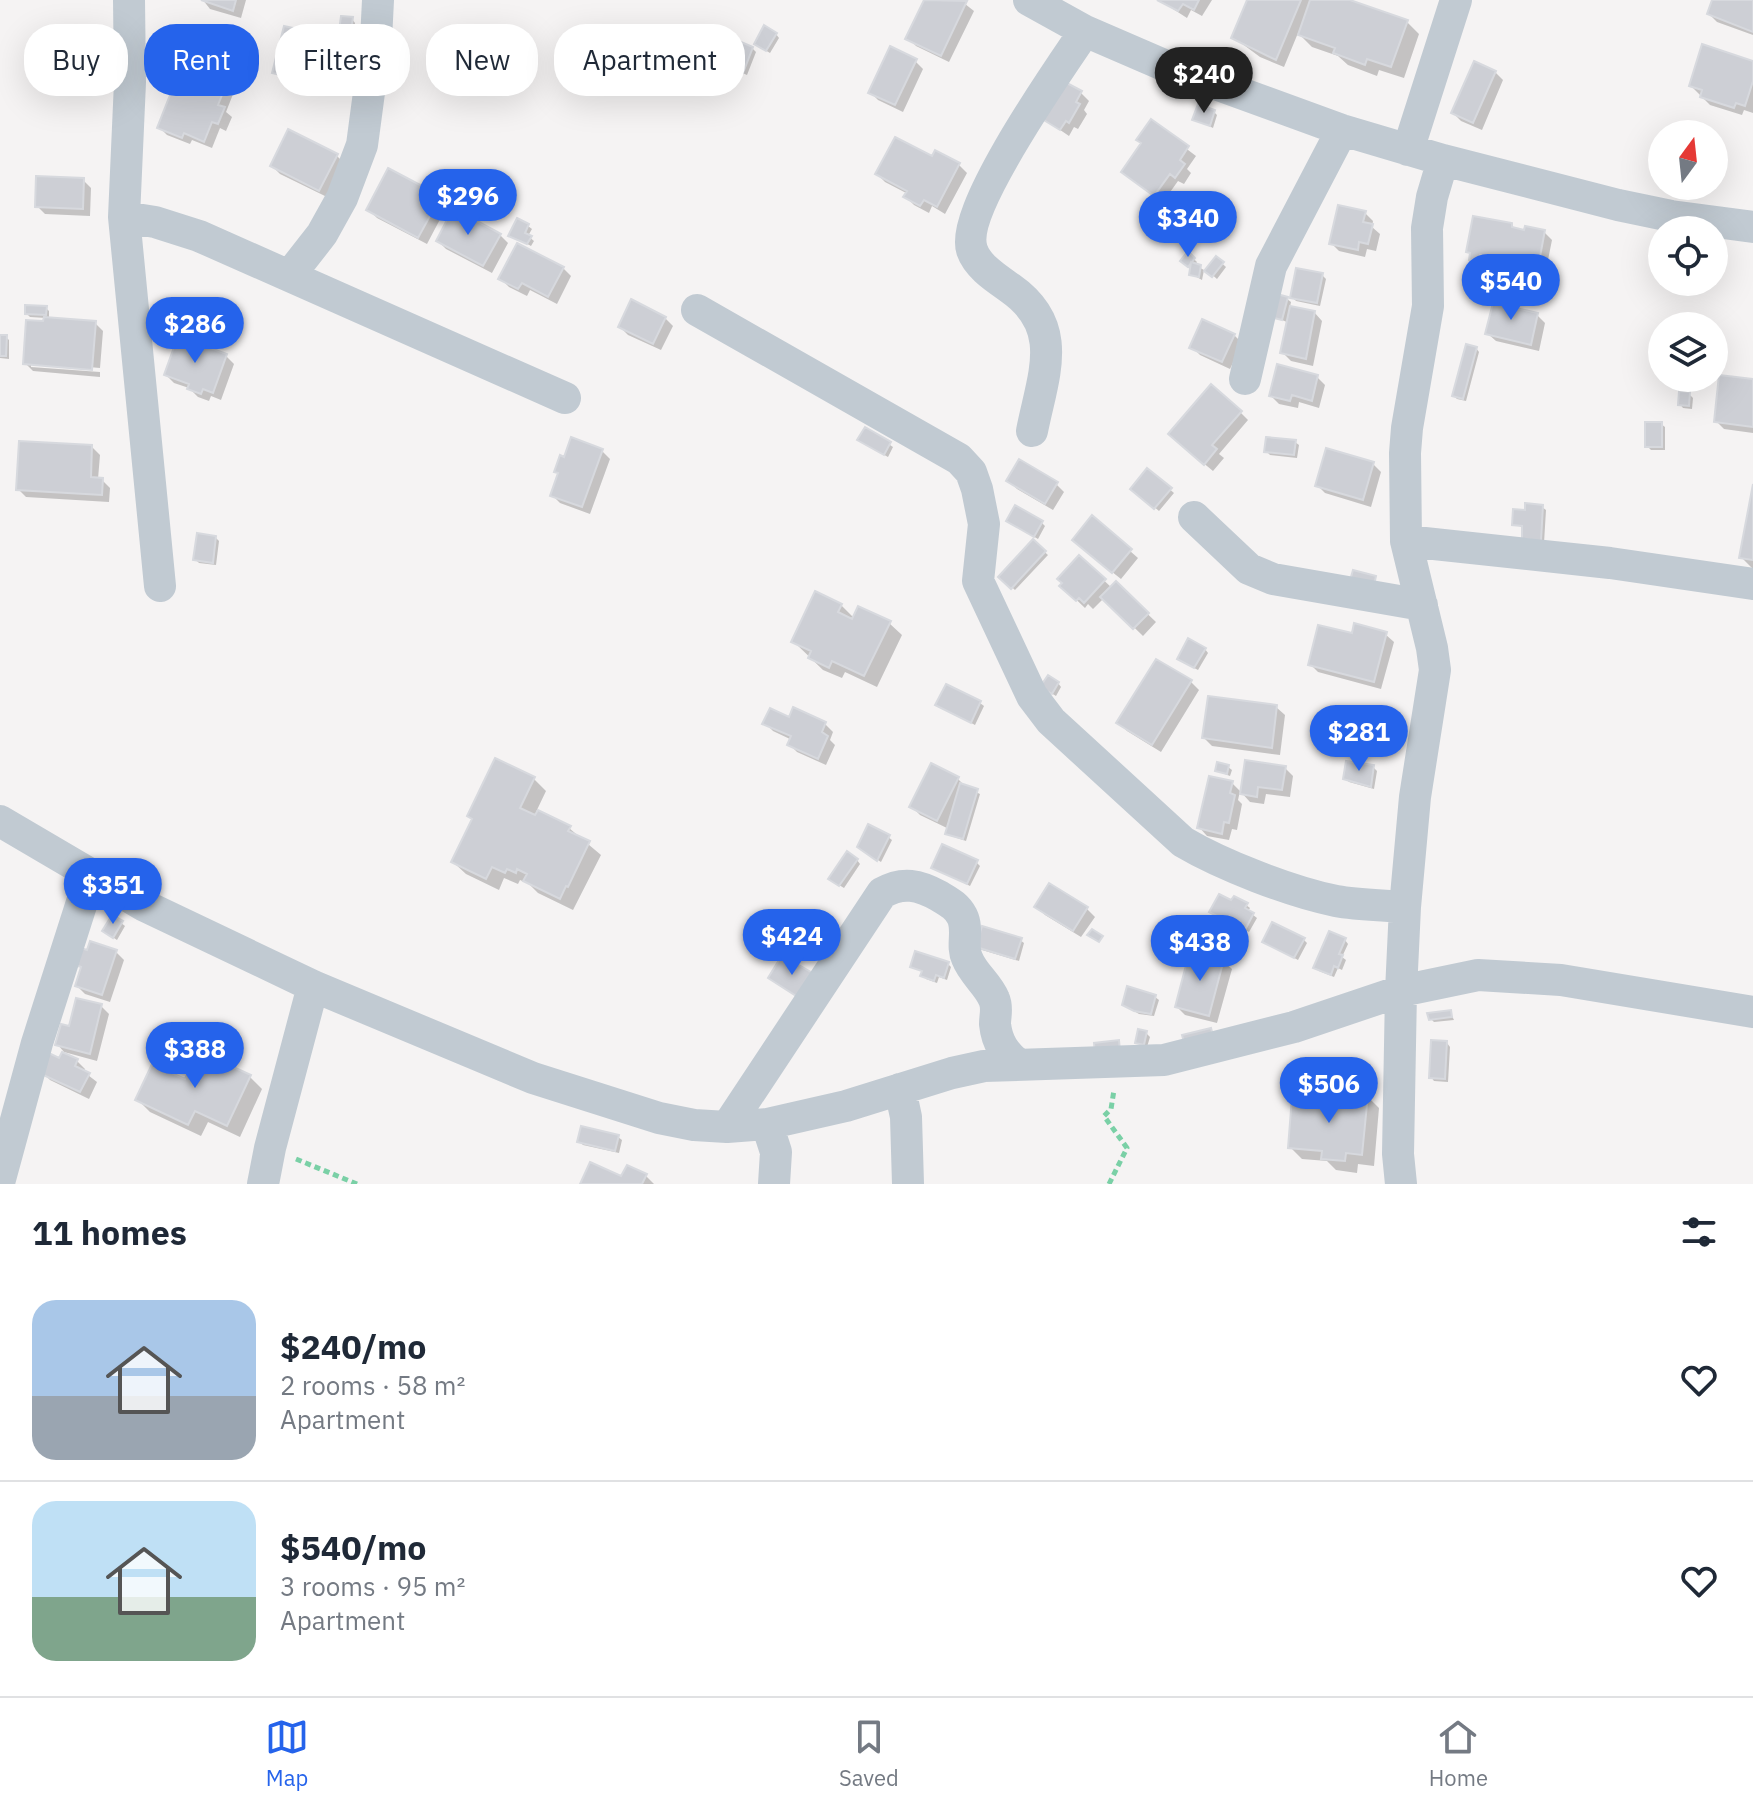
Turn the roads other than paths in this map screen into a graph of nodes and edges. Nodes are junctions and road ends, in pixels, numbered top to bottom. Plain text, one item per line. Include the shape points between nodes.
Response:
1 (129, 0) edge
2 (378, 0) edge
3 (1029, 0) edge
4 (1456, 0) edge
5 (1085, 31) junction
6 (1342, 130) junction
7 (1408, 150) junction
8 (1443, 160) junction
9 (124, 217) junction
10 (1753, 227) edge
11 (290, 275) junction
12 (697, 310) dead end
13 (1245, 379) dead end
14 (565, 398) dead end
15 (1032, 431) dead end
16 (1194, 517) dead end
17 (1406, 541) junction
18 (1753, 584) edge
19 (160, 586) dead end
20 (1422, 605) junction
21 (0, 821) edge
22 (91, 874) junction
23 (1405, 907) junction
24 (313, 986) junction
25 (1401, 991) junction
26 (1753, 1012) edge
27 (1019, 1065) junction
28 (900, 1089) junction
29 (767, 1124) junction
30 (727, 1127) junction
31 (0, 1179) edge
32 (263, 1184) edge
33 (774, 1184) edge
34 (908, 1184) edge
35 (1401, 1184) edge

1 - 9 street
2 - 11 street via 362,145 342,198
3 - 5 street
4 - 7 street
5 - 6 street via 1193,77
5 - 15 street via 994,178 971,230 972,248 981,264 1023,297 1043,326 1046,359
6 - 7 street
6 - 13 street via 1271,266
7 - 8 street
8 - 10 street via 1618,205
8 - 17 street via 1427,228 1428,306 1407,428
9 - 11 street via 199,236
9 - 19 street
11 - 14 street
12 - 23 street via 959,459 971,472 984,524 978,581 1032,696 1051,721 1183,842 1311,895
16 - 20 street via 1249,569 1273,579
17 - 18 street
17 - 20 street
20 - 23 street via 1435,670
21 - 22 street
22 - 24 street via 143,905
22 - 31 street
23 - 25 street
24 - 30 street via 533,1078 659,1118
24 - 32 street
25 - 26 street via 1478,975 1561,980
25 - 27 street via 1294,1027 1164,1060
25 - 35 street
27 - 28 street via 984,1066
27 - 30 street via 1004,1053 993,996 965,956 963,917 954,905 923,888 894,886 882,893
28 - 29 street
28 - 34 street
29 - 30 street
29 - 33 street via 776,1152

